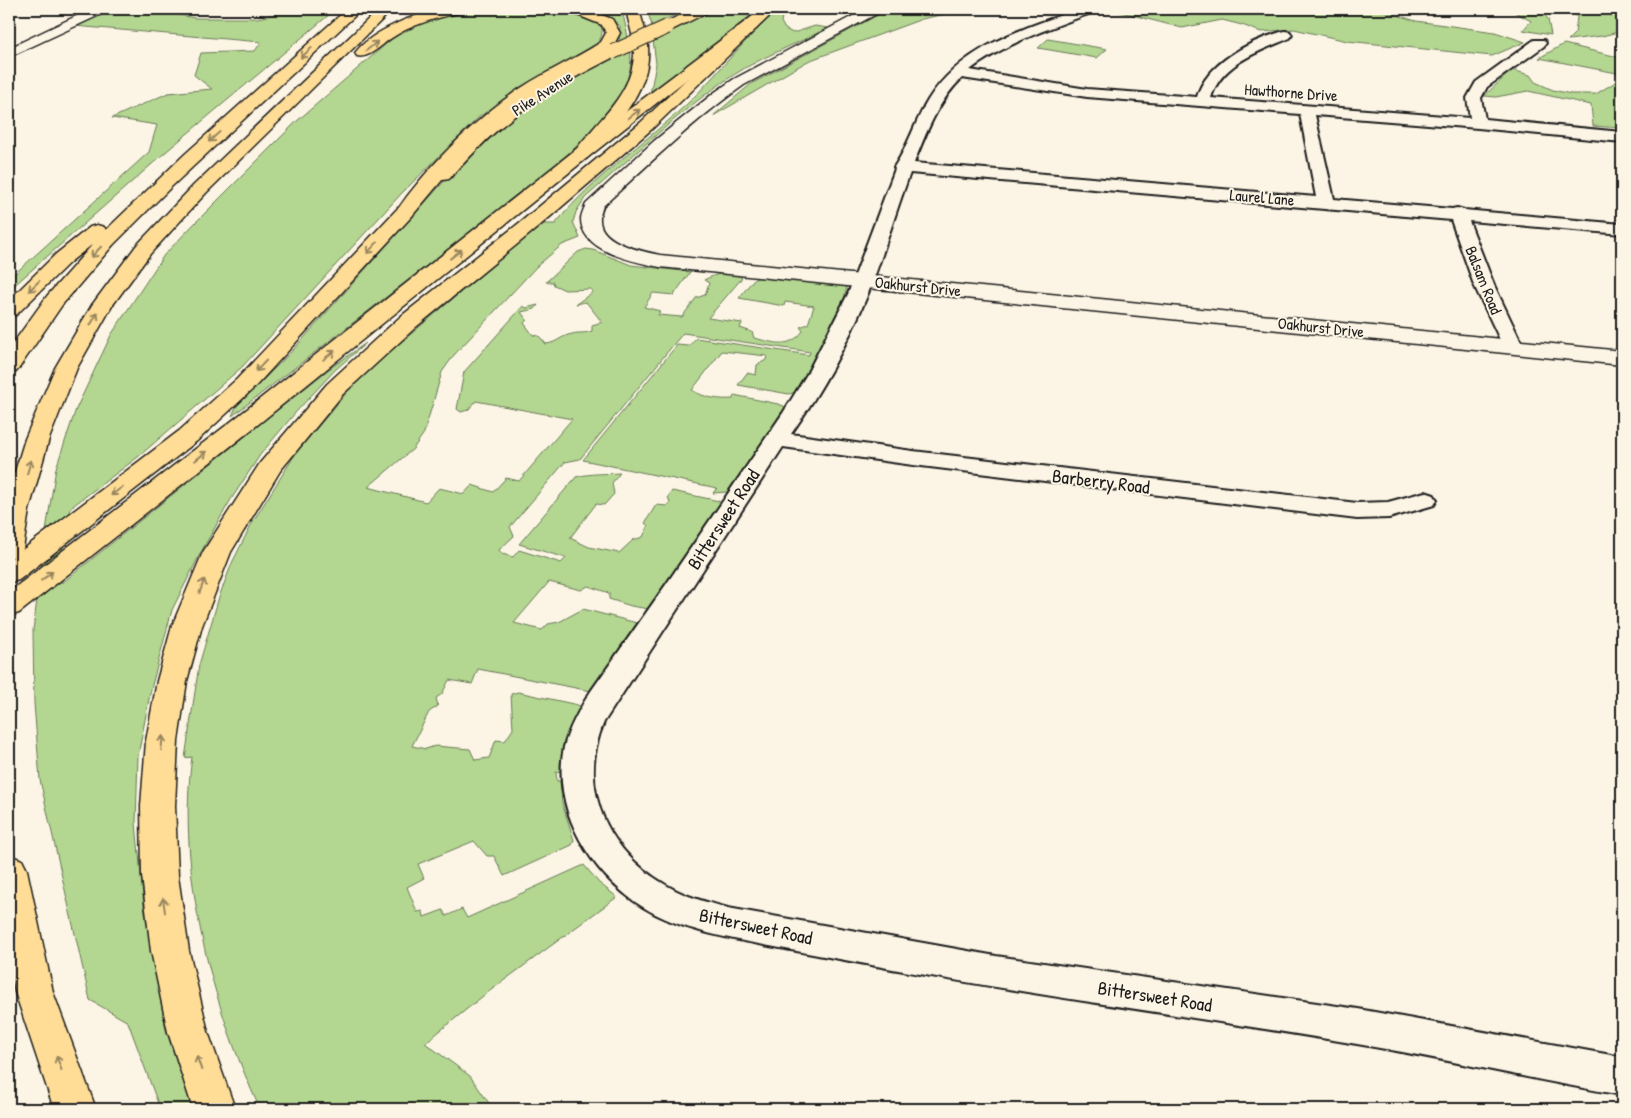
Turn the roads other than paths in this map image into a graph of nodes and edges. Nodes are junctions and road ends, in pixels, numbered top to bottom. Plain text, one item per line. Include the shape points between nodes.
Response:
1 (101, 9) edge
2 (355, 9) edge
3 (386, 9) edge
4 (457, 9) edge
5 (575, 9) edge
6 (632, 9) edge
7 (704, 9) edge
8 (875, 9) edge
9 (1090, 9) edge
10 (761, 17) edge
11 (1285, 35) dead end
12 (1539, 43) dead end
13 (9, 53) edge
14 (959, 73) junction
15 (1203, 102) junction
16 (1306, 111) junction
17 (1478, 123) junction
18 (1622, 137) edge
19 (581, 154) junction
20 (193, 156) junction
21 (902, 168) junction
22 (200, 188) junction
23 (1326, 202) junction
24 (405, 212) junction
25 (1457, 213) junction
26 (1622, 229) edge
27 (864, 280) junction
28 (9, 311) edge
29 (1513, 346) junction
30 (1622, 358) edge
31 (9, 366) edge
32 (777, 439) junction
33 (159, 474) junction
34 (1425, 500) dead end
35 (9, 548) edge
36 (9, 574) edge
37 (9, 606) edge
38 (9, 870) edge
39 (1622, 1076) edge
40 (75, 1109) edge
41 (214, 1109) edge

1 - 13 street
2 -> 20 main road
3 - 22 main road
22 -> 4 main road via 387,33 419,18
5 - 24 main road via 607,22 613,33 607,44 519,96 497,113 453,154
6 - 19 main road via 641,46 635,79 619,110
7 - 24 main road, Pike Avenue, bridge via 548,87 496,124
8 - 27 street, Oakhurst Drive via 759,70 720,95 594,204 589,220 598,238 642,258
9 - 14 street, Bittersweet Road via 1008,41
19 -> 10 main road
41 -> 10 main road via 188,1032 170,951 160,876 158,806 162,741 172,681 187,626 217,552 268,468 335,389 408,322 646,126
11 - 15 street via 1216,73 1208,84
12 - 17 street via 1481,85 1474,98
14 - 15 street, Hawthorne Drive via 1088,93
14 - 21 street, Bittersweet Road via 933,103
15 - 16 street, Hawthorne Drive
16 - 17 street, Hawthorne Drive
16 - 23 street
17 - 18 street, Hawthorne Drive
33 -> 19 main road
20 -> 28 main road via 63,258
20 -> 31 main road via 126,220 66,285 28,334
21 - 23 street, Laurel Lane
21 - 27 street, Bittersweet Road
35 -> 22 main road via 16,510 37,439 66,368 102,305 143,250
23 - 25 street, Laurel Lane
24 -> 33 main road via 245,384 188,436
25 - 26 street, Laurel Lane
25 - 29 street, Balsam Road via 1484,285
27 - 29 street, Oakhurst Drive
27 - 32 street, Bittersweet Road via 834,345
29 - 30 street, Oakhurst Drive
32 - 34 street, Barberry Road via 1357,511 1389,510
32 - 39 street, Bittersweet Road via 593,712 583,738 578,759 578,793 601,847 628,876 657,897 691,913 728,923 996,972 1366,1028
33 -> 36 main road
37 -> 33 main road
40 -> 38 main road via 34,992

